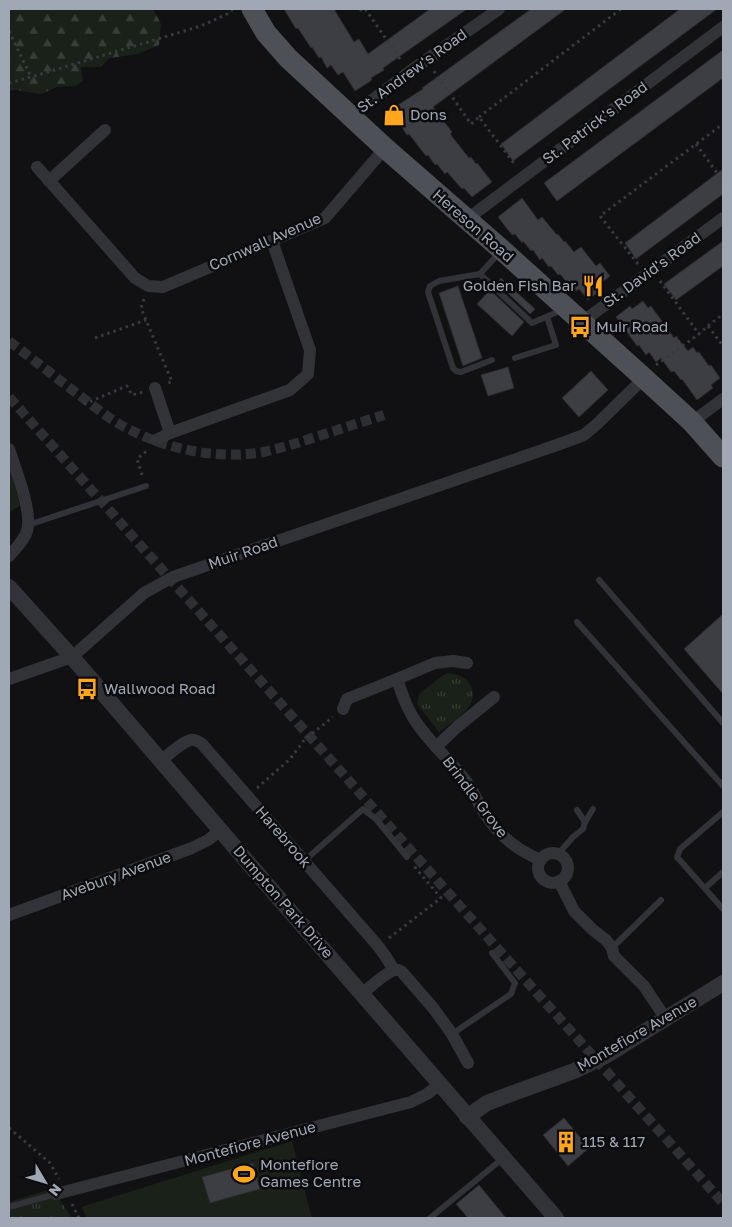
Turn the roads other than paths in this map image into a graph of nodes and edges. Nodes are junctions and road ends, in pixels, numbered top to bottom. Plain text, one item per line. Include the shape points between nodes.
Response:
1 (252, 9) edge
2 (499, 9) edge
3 (723, 27) edge
4 (350, 117) junction
5 (104, 130) dead end
6 (385, 148) junction
7 (37, 167) dead end
8 (49, 181) junction
9 (723, 218) edge
10 (466, 220) junction
11 (272, 241) junction
12 (502, 250) junction
13 (480, 274) junction
14 (556, 312) junction
15 (582, 322) junction
16 (515, 358) dead end
17 (492, 360) dead end
18 (644, 378) junction
19 (154, 388) road end
20 (723, 399) edge
21 (692, 422) junction
22 (170, 433) junction
23 (156, 440) road end
24 (9, 449) edge
25 (723, 457) edge
26 (146, 486) road end
27 (28, 524) junction
28 (9, 556) edge
29 (599, 580) dead end
30 (9, 588) edge
31 (577, 622) dead end
32 (72, 657) junction
33 (467, 663) dead end
34 (397, 679) junction
35 (9, 680) edge
36 (494, 697) dead end
37 (343, 709) road end
38 (723, 723) edge
39 (436, 747) junction
40 (161, 761) junction
41 (723, 786) edge
42 (593, 809) dead end
43 (577, 810) dead end
44 (723, 812) edge
45 (585, 822) junction
46 (220, 830) junction
47 (558, 854) junction
48 (407, 857) road end
49 (541, 860) junction
50 (304, 861) junction
51 (723, 872) edge
52 (559, 881) junction
53 (705, 888) junction
54 (661, 900) dead end
55 (723, 908) edge
56 (9, 915) edge
57 (612, 948) junction
58 (492, 953) dead end
59 (394, 970) junction
60 (723, 983) edge
61 (362, 994) junction
62 (666, 1019) junction
63 (452, 1034) junction
64 (468, 1063) dead end
65 (440, 1084) junction
66 (467, 1116) junction
67 (503, 1158) junction
68 (61, 1193) joint
69 (9, 1207) edge
70 (430, 1218) edge
71 (556, 1218) edge

1 - 4 main road, Hereson Road via 266,33 288,58
2 - 4 street, St. Andrew's Road
3 - 10 street, St. Patrick's Road
4 - 6 main road, Hereson Road
5 - 8 street
6 - 10 main road, Hereson Road
6 - 11 street, Cornwall Avenue via 324,218
7 - 8 street
8 - 11 street, Cornwall Avenue via 135,278 148,286 163,286
9 - 15 street, St. David's Road
10 - 12 main road, Hereson Road
11 - 22 street via 310,350 308,374 290,390
12 - 13 lane
12 - 14 main road, Hereson Road
13 - 14 lane via 532,323
13 - 17 lane via 439,281 430,286 428,292 453,368 461,372
14 - 15 main road, Hereson Road
14 - 16 lane via 556,345
15 - 18 main road, Hereson Road
18 - 21 main road, Hereson Road
18 - 32 street, Muir Road via 584,435 173,577 144,593
19 - 22 street
20 - 21 street
21 - 25 main road, Hereson Road
22 - 23 street
24 - 27 street via 26,501
26 - 27 lane
27 - 28 street via 27,532
29 - 38 lane
30 - 32 street, Dumpton Park Drive
31 - 41 lane
32 - 35 street
32 - 40 street, Dumpton Park Drive
33 - 34 street via 453,660 435,663
34 - 37 street via 347,699
34 - 39 street, Brindle Grove via 415,721
36 - 39 street, Brindle Grove
39 - 49 street, Brindle Grove via 467,782 496,829 525,853
40 - 46 street, Dumpton Park Drive
40 - 50 street, Harebrook via 185,742 197,740
42 - 45 lane
43 - 45 lane
44 - 53 lane via 680,849 677,857
45 - 47 lane via 584,829 572,837
46 - 56 street, Avebury Avenue via 192,848
46 - 61 street, Dumpton Park Drive
47 - 49 street via 548,854
47 - 52 street via 568,865 566,874
48 - 50 lane via 376,819 363,809
49 - 52 street via 539,869 542,877 550,882
50 - 59 street, Harebrook via 378,946
51 - 53 lane
52 - 57 street via 574,911
53 - 55 lane
54 - 57 lane
57 - 62 street via 614,956 644,986
58 - 63 lane via 515,983 511,994
59 - 61 street
59 - 63 street, Harebrook via 402,972
60 - 62 street, Montefiore Avenue
61 - 65 street, Dumpton Park Drive
62 - 66 street, Montefiore Avenue via 591,1063 487,1103
63 - 64 street, Harebrook
65 - 66 street, Dumpton Park Drive
65 - 68 street, Montefiore Avenue via 411,1102
66 - 67 street, Dumpton Park Drive
67 - 70 lane
67 - 71 street, Dumpton Park Drive
68 - 69 lane

